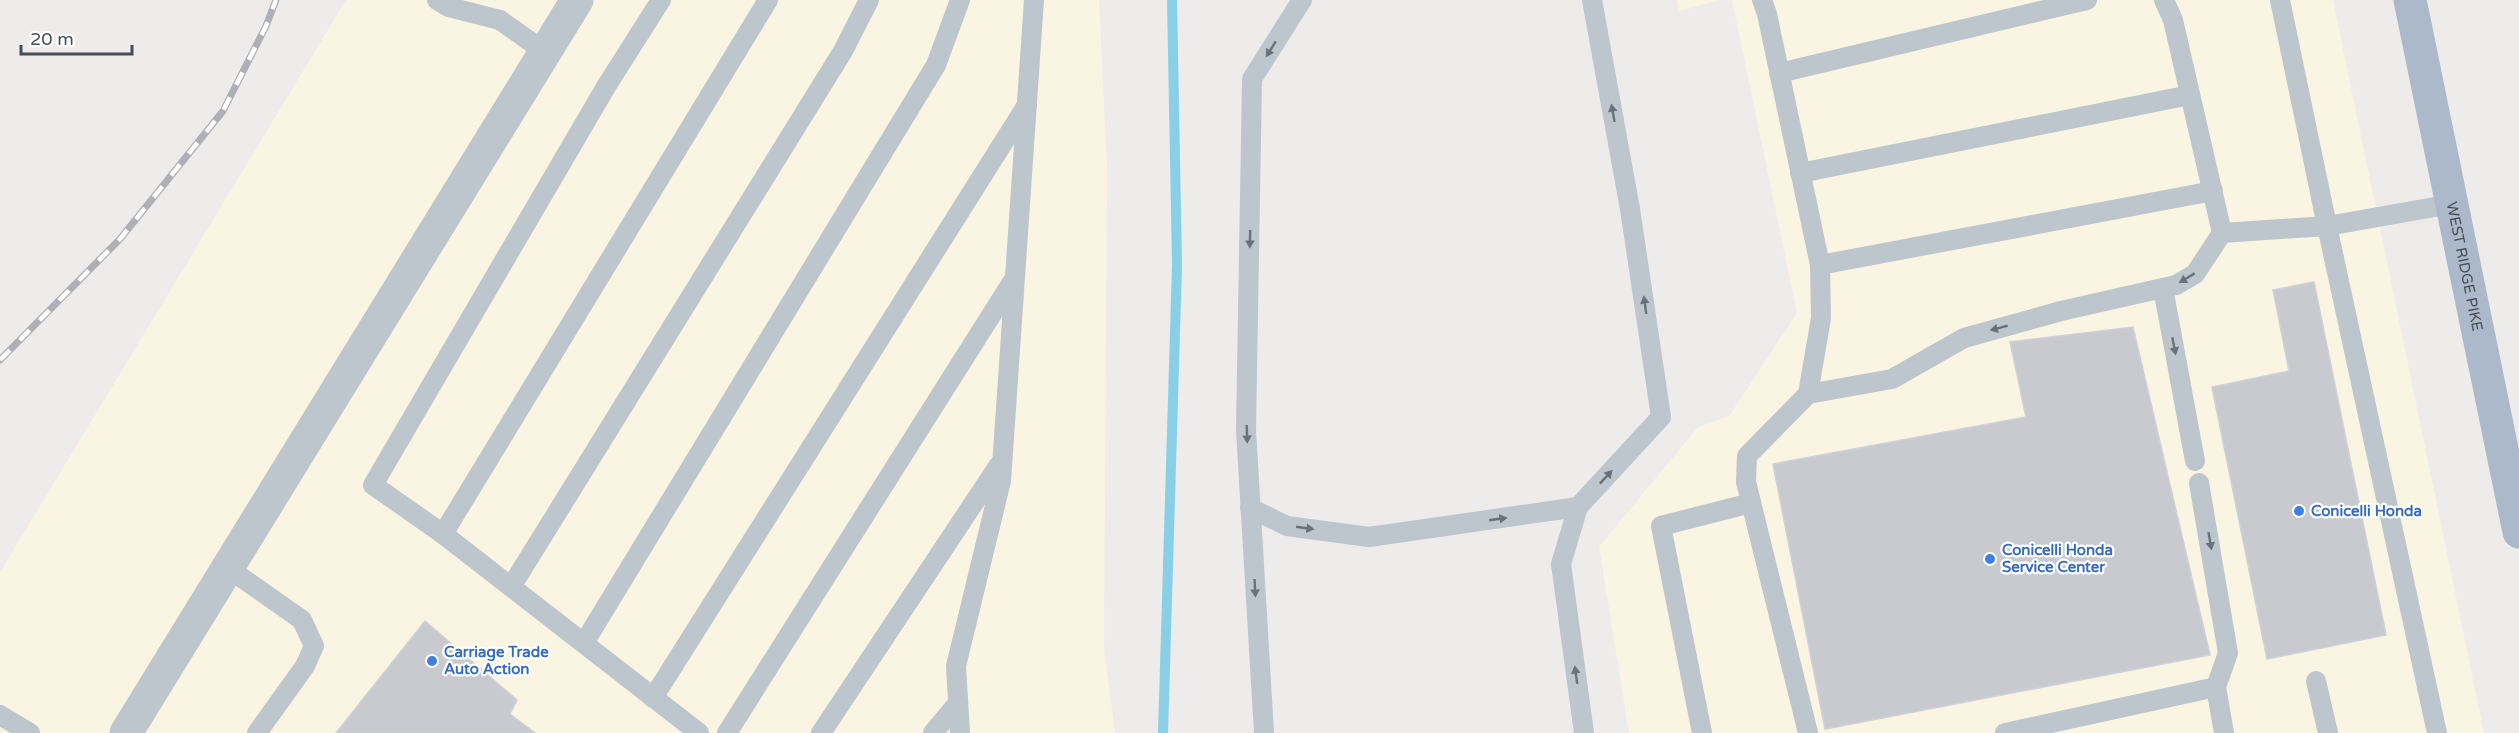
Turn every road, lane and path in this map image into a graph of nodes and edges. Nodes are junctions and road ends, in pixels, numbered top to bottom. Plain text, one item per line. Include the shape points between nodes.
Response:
1 (437, 0) edge
2 (577, 0) edge
3 (661, 0) edge
4 (768, 0) edge
5 (870, 0) edge
6 (960, 0) edge
7 (1034, 0) edge
8 (1302, 0) edge
9 (1592, 0) edge
10 (1762, 0) edge
11 (2087, 0) edge
12 (2164, 0) edge
13 (2280, 0) edge
14 (2410, 0) edge
15 (545, 52) junction
16 (1779, 72) junction
17 (2190, 95) junction
18 (1028, 103) junction
19 (1800, 173) junction
20 (2212, 191) junction
21 (2452, 204) junction
22 (2327, 226) junction
23 (2222, 233) junction
24 (1820, 265) junction
25 (1016, 276) junction
26 (2163, 288) junction
27 (1808, 394) junction
28 (2509, 429) edge
29 (1002, 460) junction
30 (2195, 461) dead end
31 (2199, 483) dead end
32 (1751, 503) junction
33 (1578, 507) junction
34 (1250, 508) junction
35 (2518, 519) edge
36 (443, 534) junction
37 (228, 568) junction
38 (511, 587) junction
39 (584, 644) junction
40 (2316, 681) dead end
41 (2216, 687) junction
42 (654, 698) junction
43 (958, 703) junction
44 (0, 715) edge
45 (30, 733) edge
46 (126, 733) edge
47 (256, 733) edge
48 (699, 733) edge
49 (727, 733) edge
50 (821, 733) edge
51 (933, 733) edge
52 (960, 733) edge
53 (1264, 733) edge
54 (1584, 733) edge
55 (1702, 733) edge
56 (1808, 733) edge
57 (2005, 733) edge
58 (2224, 733) edge
59 (2328, 733) edge
60 (2437, 733) edge

1 - 15 lane via 449,7 500,20
2 - 15 street
3 - 36 lane via 607,85 373,485
4 - 36 lane
5 - 38 lane
6 - 39 lane via 936,65
7 - 18 lane
8 -> 34 lane via 1252,79 1246,430
33 -> 9 lane via 1661,417 1630,209
10 - 16 lane
11 - 16 lane
12 - 17 lane via 2173,20
13 - 22 lane
14 - 21 main road, WEST RIDGE PIKE
15 - 37 street
16 - 19 lane
17 - 19 lane
17 - 20 lane
18 - 25 lane
18 - 42 lane
19 - 24 lane
20 - 23 lane
20 - 24 lane
21 - 22 lane
21 - 28 main road, WEST RIDGE PIKE
22 - 23 lane
22 - 60 lane
23 -> 26 lane via 2195,274
24 - 27 lane via 1821,318
25 - 29 lane
25 - 49 lane
26 -> 27 lane via 1964,338 1892,379
26 -> 30 lane
27 - 32 lane via 1747,456 1746,482
28 - 35 main road, WEST RIDGE PIKE
29 - 43 lane via 956,666
29 - 50 lane
31 -> 41 lane via 2228,653
32 - 55 lane via 1661,526
32 - 56 lane
34 -> 33 lane via 1287,526 1369,537
54 -> 33 lane via 1561,564
34 -> 53 lane
36 - 38 lane
37 - 46 street
37 - 47 lane via 302,620 314,646 305,666
38 - 39 lane
39 - 42 lane
40 - 59 lane
41 - 57 lane
41 - 58 lane
42 - 48 lane
43 - 51 lane
43 - 52 lane
44 - 45 lane

